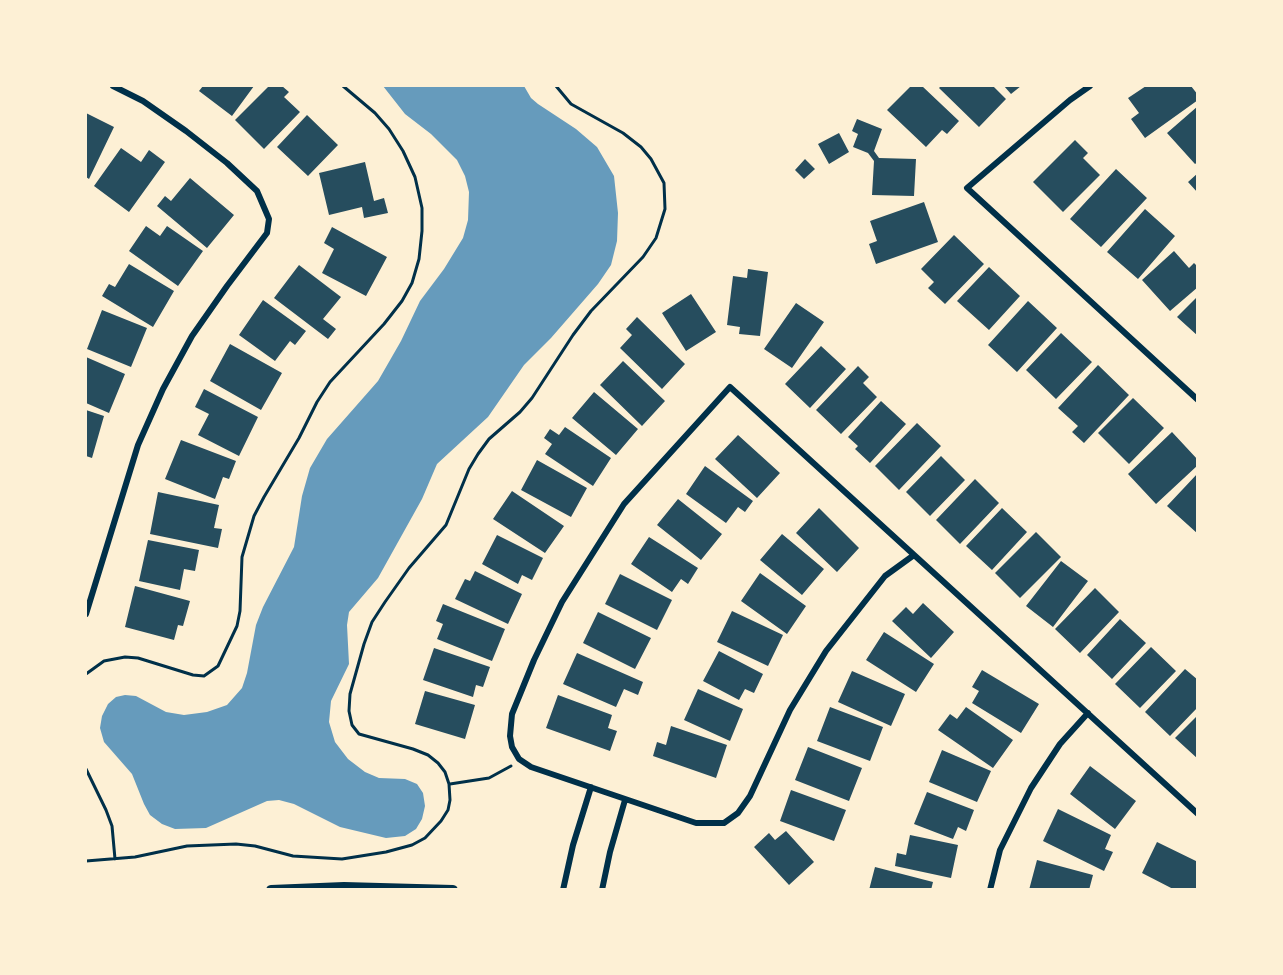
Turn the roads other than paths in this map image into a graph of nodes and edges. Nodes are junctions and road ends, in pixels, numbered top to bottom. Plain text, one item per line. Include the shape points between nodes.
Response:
1 (113, 86) edge
2 (1090, 86) edge
3 (1197, 400) edge
4 (914, 555) junction
5 (86, 614) edge
6 (1088, 713) junction
7 (591, 787) junction
8 (625, 800) junction
9 (1197, 814) edge
10 (271, 890) edge
11 (453, 890) edge
12 (563, 890) edge
13 (602, 890) edge
14 (990, 890) edge

1 - 5 street via 152,107 227,163 257,191 269,219 267,233 192,336 163,389 138,445
2 - 3 street via 967,188
4 - 6 street
4 - 7 street via 730,387 624,504 562,602 512,714 510,736 519,759
4 - 8 street via 885,576 826,651 790,710 750,796 738,813 724,823 696,823
6 - 9 street
6 - 14 street via 1060,744 1030,788 1000,850
7 - 8 street
7 - 12 street
8 - 13 street
10 - 11 street via 344,886

